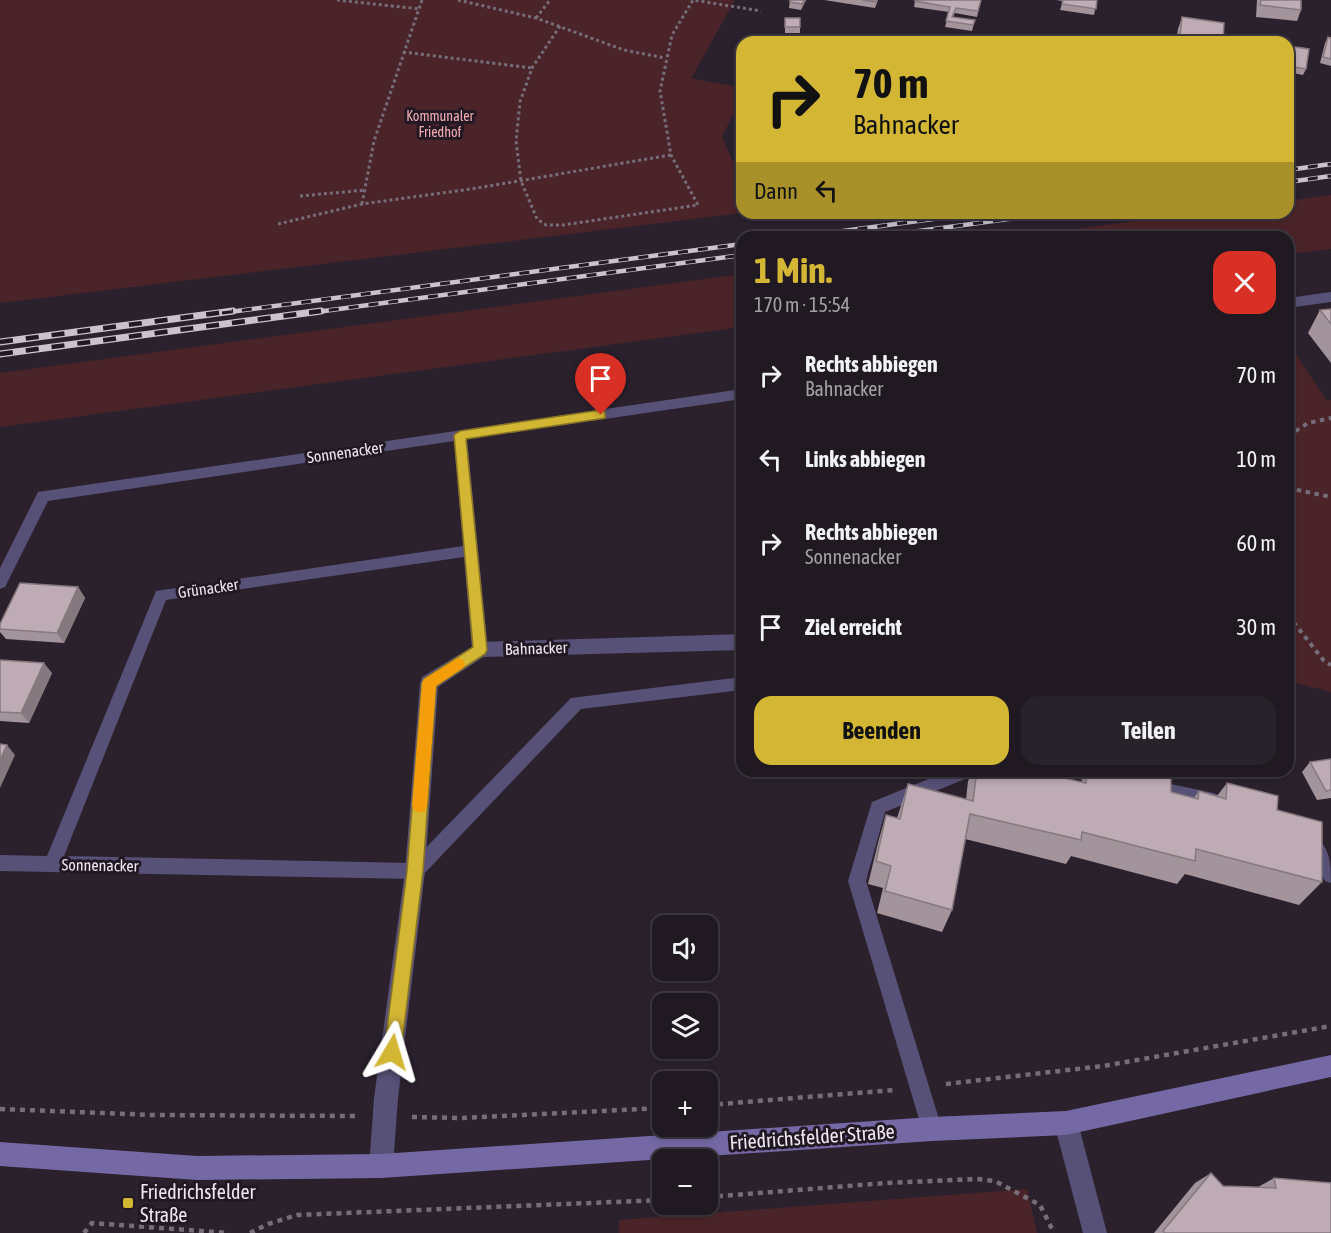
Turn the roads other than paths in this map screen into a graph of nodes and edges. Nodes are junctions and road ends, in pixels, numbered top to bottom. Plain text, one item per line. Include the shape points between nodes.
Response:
1 (1331, 297) edge
2 (1294, 302) edge
3 (736, 395) edge
4 (460, 435) junction
5 (471, 550) junction
6 (0, 583) edge
7 (736, 642) edge
8 (480, 650) junction
9 (736, 685) edge
10 (951, 777) edge
11 (1103, 777) edge
12 (1225, 802) edge
13 (1301, 826) edge
14 (0, 863) edge
15 (52, 864) junction
16 (415, 871) junction
17 (1331, 875) edge
18 (1331, 1066) edge
19 (1065, 1123) junction
20 (932, 1129) junction
21 (0, 1154) edge
22 (381, 1166) junction
23 (1095, 1233) edge

1 - 2 street
3 - 4 lane, Sonnenacker
4 - 5 lane
4 - 6 lane, Sonnenacker via 43,496
5 - 8 lane
5 - 15 lane, Grünacker via 161,595
7 - 8 street, Bahnacker
8 - 16 street, Bahnacker via 429,683
9 - 16 lane via 577,703
10 - 20 lane via 878,807 857,881
11 - 12 lane
13 - 17 lane
14 - 15 lane, Sonnenacker
15 - 16 lane, Sonnenacker
16 - 22 street, Bahnacker
18 - 19 main road, Friedrichsfelder Straße
19 - 20 main road, Friedrichsfelder Straße
19 - 23 street
20 - 22 main road, Friedrichsfelder Straße
21 - 22 main road, Friedrichsfelder Straße via 197,1168

